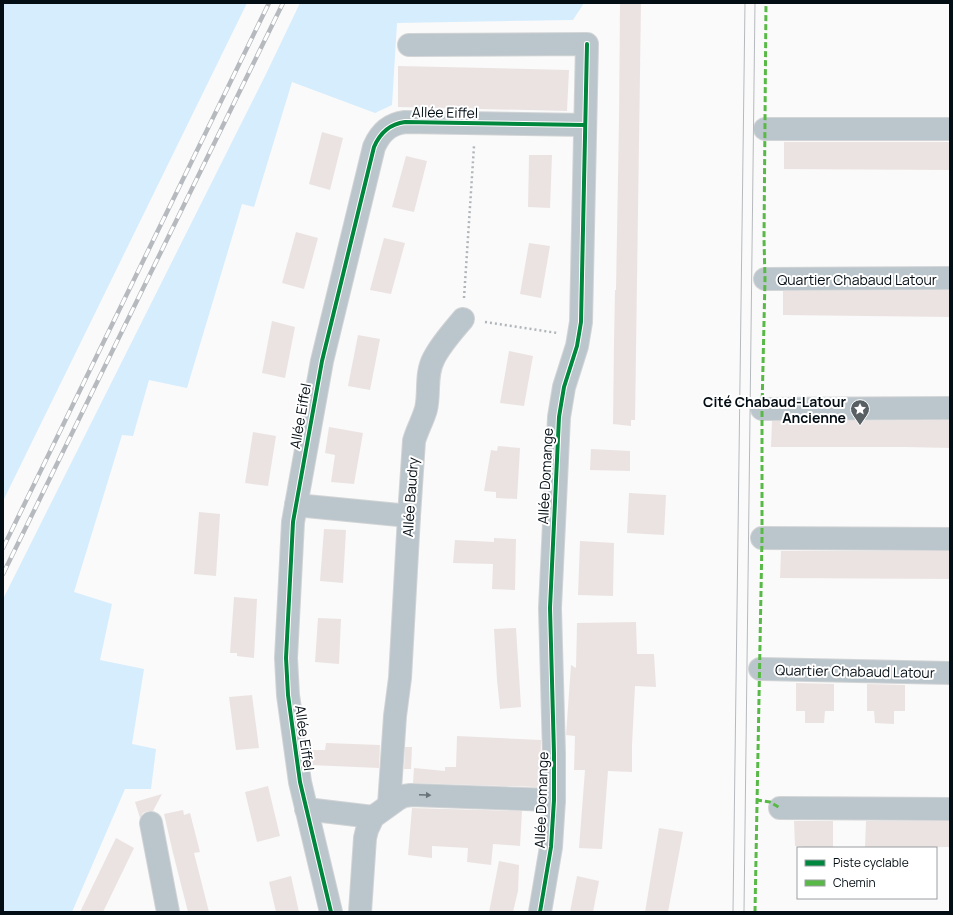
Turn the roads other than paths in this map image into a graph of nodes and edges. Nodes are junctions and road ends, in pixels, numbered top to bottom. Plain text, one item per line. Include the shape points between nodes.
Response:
1 (409, 45) dead end
2 (585, 125) junction
3 (765, 129) dead end
4 (950, 129) edge
5 (950, 278) edge
6 (765, 279) dead end
7 (463, 318) road end
8 (950, 408) edge
9 (762, 409) dead end
10 (296, 505) junction
11 (409, 516) junction
12 (762, 538) dead end
13 (950, 539) edge
14 (760, 669) dead end
15 (950, 673) edge
16 (554, 800) junction
17 (780, 808) dead end
18 (306, 809) junction
19 (950, 809) edge
20 (381, 811) junction
21 (151, 824) dead end
22 (168, 912) edge
23 (331, 912) edge
24 (360, 912) edge
25 (540, 912) edge

1 - 2 street, Allée Domange via 587,44
2 - 10 street, Allée Eiffel via 405,122 397,123 384,131 374,147 322,361
2 - 16 street, Allée Domange via 581,322 559,416 550,597
3 - 4 street
5 - 6 street, Quartier Chabaud Latour
7 - 11 street, Allée Baudry via 439,349 430,367 426,410 414,441
8 - 9 street
10 - 11 street
10 - 18 street, Allée Eiffel via 292,529 287,676 297,768
11 - 20 street, Allée Baudry via 400,678
12 - 13 street
14 - 15 street, Quartier Chabaud Latour
20 -> 16 street via 404,796 411,795
16 - 25 street, Allée Domange via 551,847
17 - 19 street
18 - 20 street
18 - 23 street, Allée Eiffel
20 - 24 street, Allée Baudry via 368,826 365,838
21 - 22 street

